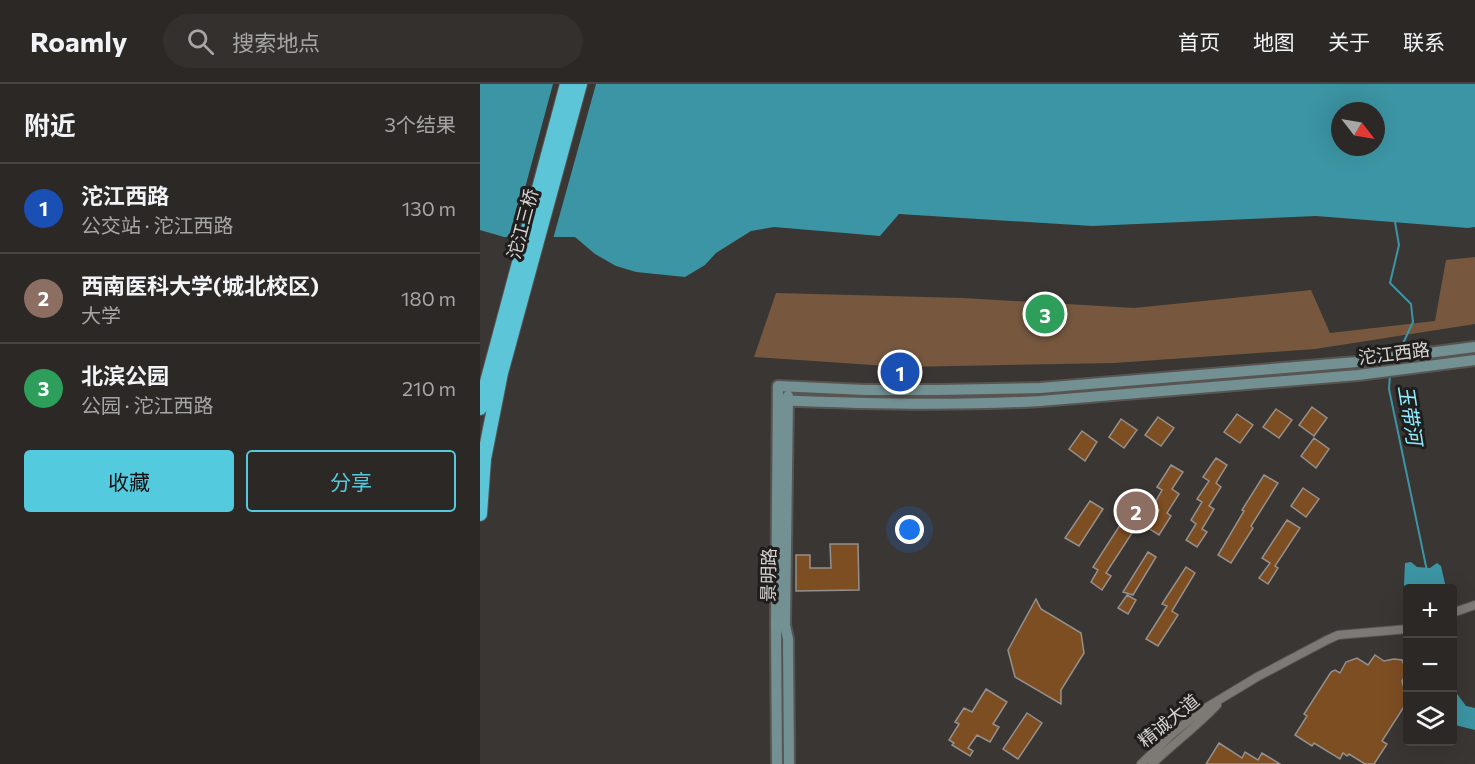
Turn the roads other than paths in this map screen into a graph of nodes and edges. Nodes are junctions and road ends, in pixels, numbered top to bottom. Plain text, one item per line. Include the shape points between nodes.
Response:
1 (567, 84) edge
2 (580, 84) edge
3 (1475, 347) edge
4 (1475, 360) edge
5 (495, 371) junction
6 (783, 386) joint
7 (783, 400) junction
8 (480, 408) edge
9 (484, 459) junction
10 (480, 477) edge
11 (480, 514) edge
12 (1475, 605) edge
13 (1457, 611) edge
14 (1403, 629) edge
15 (1224, 698) junction
16 (777, 764) edge
17 (789, 764) edge
18 (1141, 764) edge
19 (1152, 764) edge

1 - 5 highway, 沱江三桥
2 - 5 highway, 沱江三桥
3 - 6 main road, 沱江西路 via 1357,362 1076,386 896,390
4 - 7 main road, 沱江西路 via 1358,375 991,404
5 - 8 highway
5 - 9 highway
6 - 7 main road, 景明路
7 - 16 main road, 景明路
7 - 17 main road, 景明路
9 - 10 highway
9 - 11 highway
12 - 13 street
14 - 15 street via 1338,635 1257,676
15 - 18 street, 精诚大道 via 1199,712
15 - 19 street, 精诚大道

